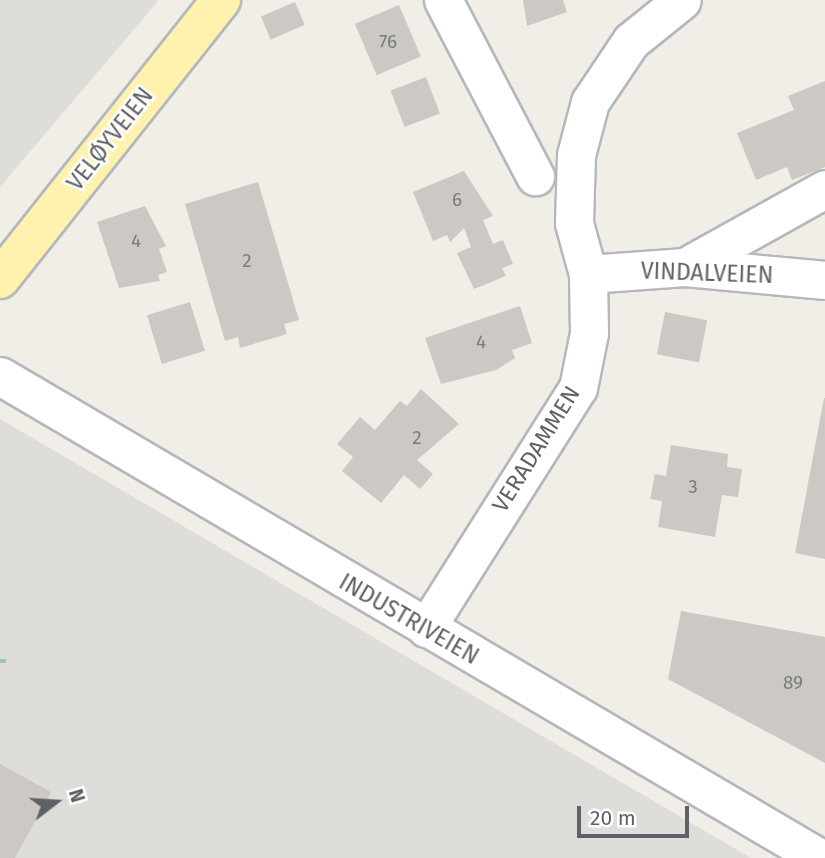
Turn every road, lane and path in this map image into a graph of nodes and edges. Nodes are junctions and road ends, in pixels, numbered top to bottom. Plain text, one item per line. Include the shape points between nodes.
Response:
1 (221, 0) edge
2 (443, 0) edge
3 (682, 0) edge
4 (535, 176) dead end
5 (825, 190) edge
6 (685, 267) junction
7 (588, 274) junction
8 (0, 279) edge
9 (825, 279) edge
10 (0, 376) edge
11 (426, 628) junction
12 (820, 858) edge

1 - 8 main road, VELØYVEIEN
2 - 4 street
3 - 7 street, VERADAMMEN via 631,41 590,102 576,155 574,223
5 - 6 street
6 - 7 street, VINDALVEIEN
6 - 9 street, VINDALVEIEN
7 - 11 street, VERADAMMEN via 589,333 578,388
10 - 11 street, INDUSTRIVEIEN
11 - 12 street, INDUSTRIVEIEN

